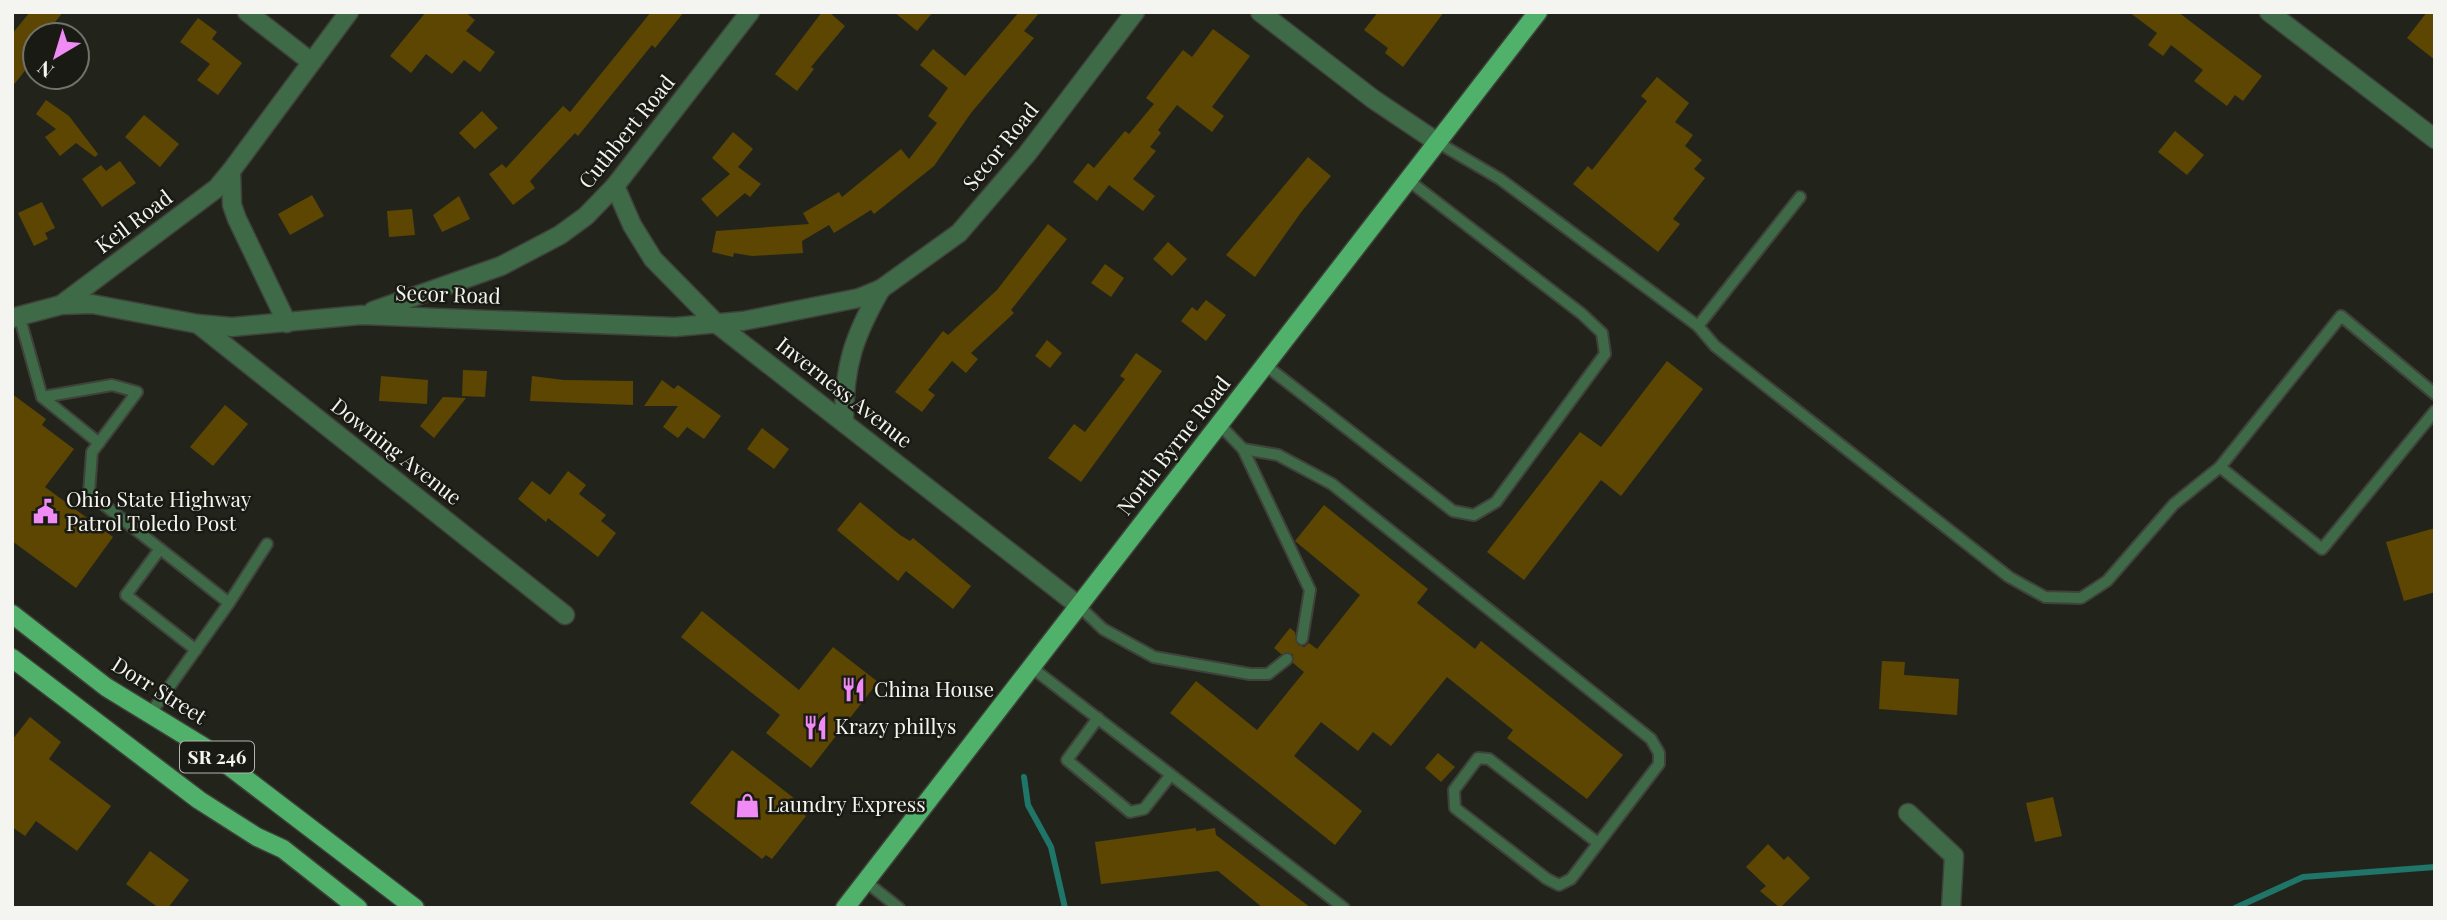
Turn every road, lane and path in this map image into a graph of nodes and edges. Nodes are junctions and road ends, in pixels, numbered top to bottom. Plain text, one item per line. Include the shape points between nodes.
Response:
1 (247, 12) edge
2 (349, 12) edge
3 (750, 12) edge
4 (1135, 12) edge
5 (1260, 12) edge
6 (1538, 12) edge
7 (2269, 12) edge
8 (310, 61) junction
9 (2435, 139) edge
10 (1437, 142) junction
11 (231, 171) junction
12 (1408, 180) junction
13 (615, 186) junction
14 (1800, 197) dead end
15 (881, 289) junction
16 (61, 304) junction
17 (361, 315) junction
18 (16, 316) edge
19 (287, 323) junction
20 (198, 324) junction
21 (717, 324) junction
22 (1699, 326) junction
23 (1265, 365) junction
24 (2435, 394) edge
25 (42, 397) junction
26 (2435, 411) edge
27 (844, 421) junction
28 (1219, 424) junction
29 (99, 443) junction
30 (1243, 449) junction
31 (2220, 467) junction
32 (267, 544) dead end
33 (160, 548) junction
34 (229, 603) junction
35 (1079, 606) junction
36 (12, 614) edge
37 (565, 615) dead end
38 (1302, 639) dead end
39 (196, 650) junction
40 (12, 658) edge
41 (1287, 659) dead end
42 (1031, 667) junction
43 (150, 714) junction
44 (1098, 718) junction
45 (1170, 776) junction
46 (1908, 813) dead end
47 (1598, 843) junction
48 (865, 881) junction
49 (358, 908) edge
50 (415, 908) edge
51 (845, 908) edge
52 (899, 908) edge
53 (1344, 908) edge
54 (1951, 908) edge

1 - 8 street
2 - 8 street, Keil Road
3 - 13 street, Cuthbert Road
4 - 15 street, Secor Road via 977,214 930,256
5 - 10 street
6 - 10 main road, North Byrne Road
7 - 9 street
8 - 11 street, Keil Road
10 - 12 main road, North Byrne Road
10 - 22 lane via 1500,178
11 - 16 street, Keil Road via 217,188
11 - 19 street via 237,219
12 - 23 main road, North Byrne Road
12 - 23 lane via 1602,333 1605,354 1496,502 1474,515 1453,511
13 - 17 street, Cuthbert Road via 586,216 529,253
13 - 21 street, Inverness Avenue via 653,259
14 - 22 lane
15 - 21 street, Secor Road via 839,303
15 - 27 street, Secor Road via 851,350
16 - 18 street, Secor Road
16 - 20 street, Secor Road via 121,308
17 - 19 street, Secor Road
17 - 21 street, Secor Road via 646,327
18 - 25 lane
19 - 20 street, Secor Road
20 - 37 street, Downing Avenue
21 - 27 street, Inverness Avenue
22 - 31 lane via 1714,346 1867,467 2009,577 2045,597 2081,598 2107,581 2174,504
23 - 28 main road, North Byrne Road
24 - 31 lane via 2341,316
25 - 29 lane
25 - 29 lane via 112,385 137,392
26 - 31 lane via 2322,550
27 - 35 street, Inverness Avenue
28 - 30 lane
28 - 35 main road, North Byrne Road
29 - 33 lane via 92,452 89,493
30 - 38 lane via 1310,590
30 - 47 lane via 1278,455 1332,485 1651,739 1659,764
32 - 34 lane
33 - 34 lane
33 - 39 lane via 126,595
34 - 39 lane
35 - 41 lane via 1103,629 1154,657 1251,674 1268,674
35 - 42 main road, North Byrne Road
36 - 43 main road, Dorr Street / SR 246
39 - 43 lane
40 - 49 main road, SR 246 via 199,800 283,849
42 - 44 lane
42 - 48 main road, North Byrne Road
43 - 50 main road, Dorr Street / SR 246 via 204,747
44 - 45 lane
44 - 45 lane via 1067,761 1130,812 1144,809
45 - 53 lane
46 - 54 street via 1954,856
47 - 47 lane via 1571,879 1559,885 1455,808 1454,790 1478,758 1489,759
48 - 51 main road, North Byrne Road
48 - 52 lane

